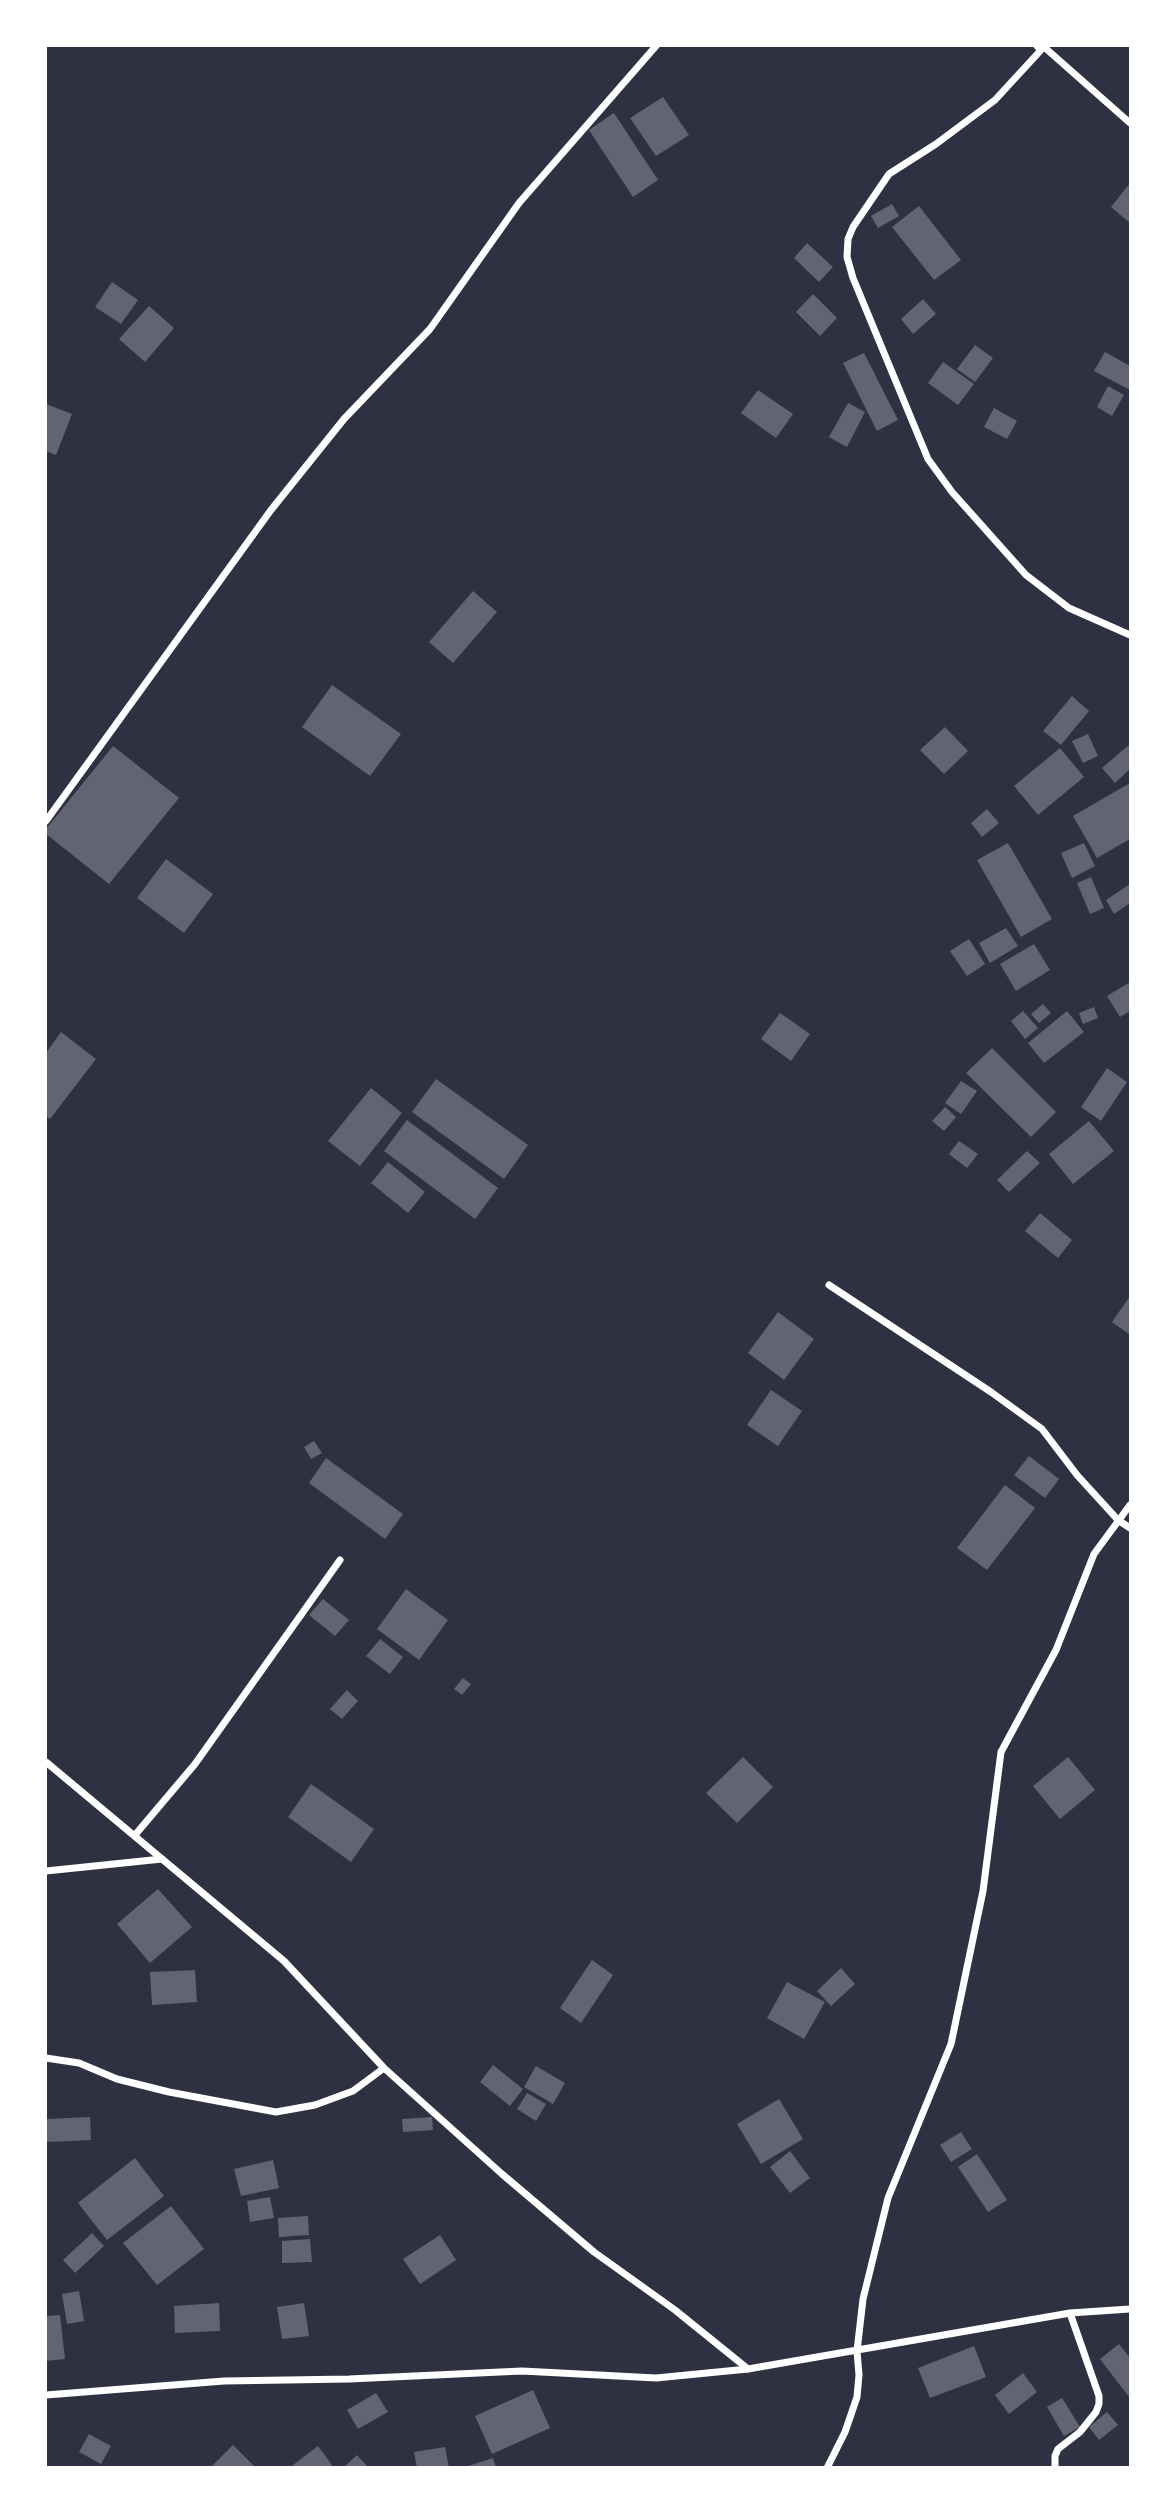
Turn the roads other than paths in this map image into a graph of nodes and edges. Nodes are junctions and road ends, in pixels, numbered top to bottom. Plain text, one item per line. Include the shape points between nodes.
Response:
1 (656, 46) edge
2 (1037, 46) edge
3 (1043, 46) edge
4 (1130, 123) edge
5 (1130, 635) edge
6 (46, 821) edge
7 (829, 1284) dead end
8 (1130, 1505) edge
9 (1118, 1520) junction
10 (1130, 1528) edge
11 (340, 1560) dead end
12 (46, 1762) edge
13 (135, 1835) junction
14 (162, 1859) junction
15 (46, 1871) edge
16 (46, 2058) edge
17 (384, 2068) junction
18 (1130, 2309) edge
19 (1070, 2313) junction
20 (857, 2351) junction
21 (748, 2369) junction
22 (46, 2395) edge
23 (827, 2468) edge
24 (1055, 2468) edge

1 - 6 street via 519,203 430,329 344,419 271,510
2 - 5 street via 1041,50 995,100 889,174 853,227 847,257 928,459 952,492 1026,575 1069,608
3 - 4 street
7 - 9 street via 1042,1429
8 - 9 street
9 - 10 street
9 - 20 street via 1094,1554 1056,1650 1001,1752 982,1891 951,2044 888,2198 863,2299
11 - 13 street via 195,1764
12 - 13 street
13 - 14 street
14 - 15 street
14 - 17 street via 284,1961
16 - 17 street via 79,2063 117,2079 169,2092 276,2112 315,2105 353,2091
17 - 21 street via 594,2252
18 - 19 street
19 - 20 street
19 - 24 street via 1099,2404 1080,2432 1058,2449
20 - 21 street
20 - 23 street via 857,2397
21 - 22 street via 656,2378 522,2371 225,2381

